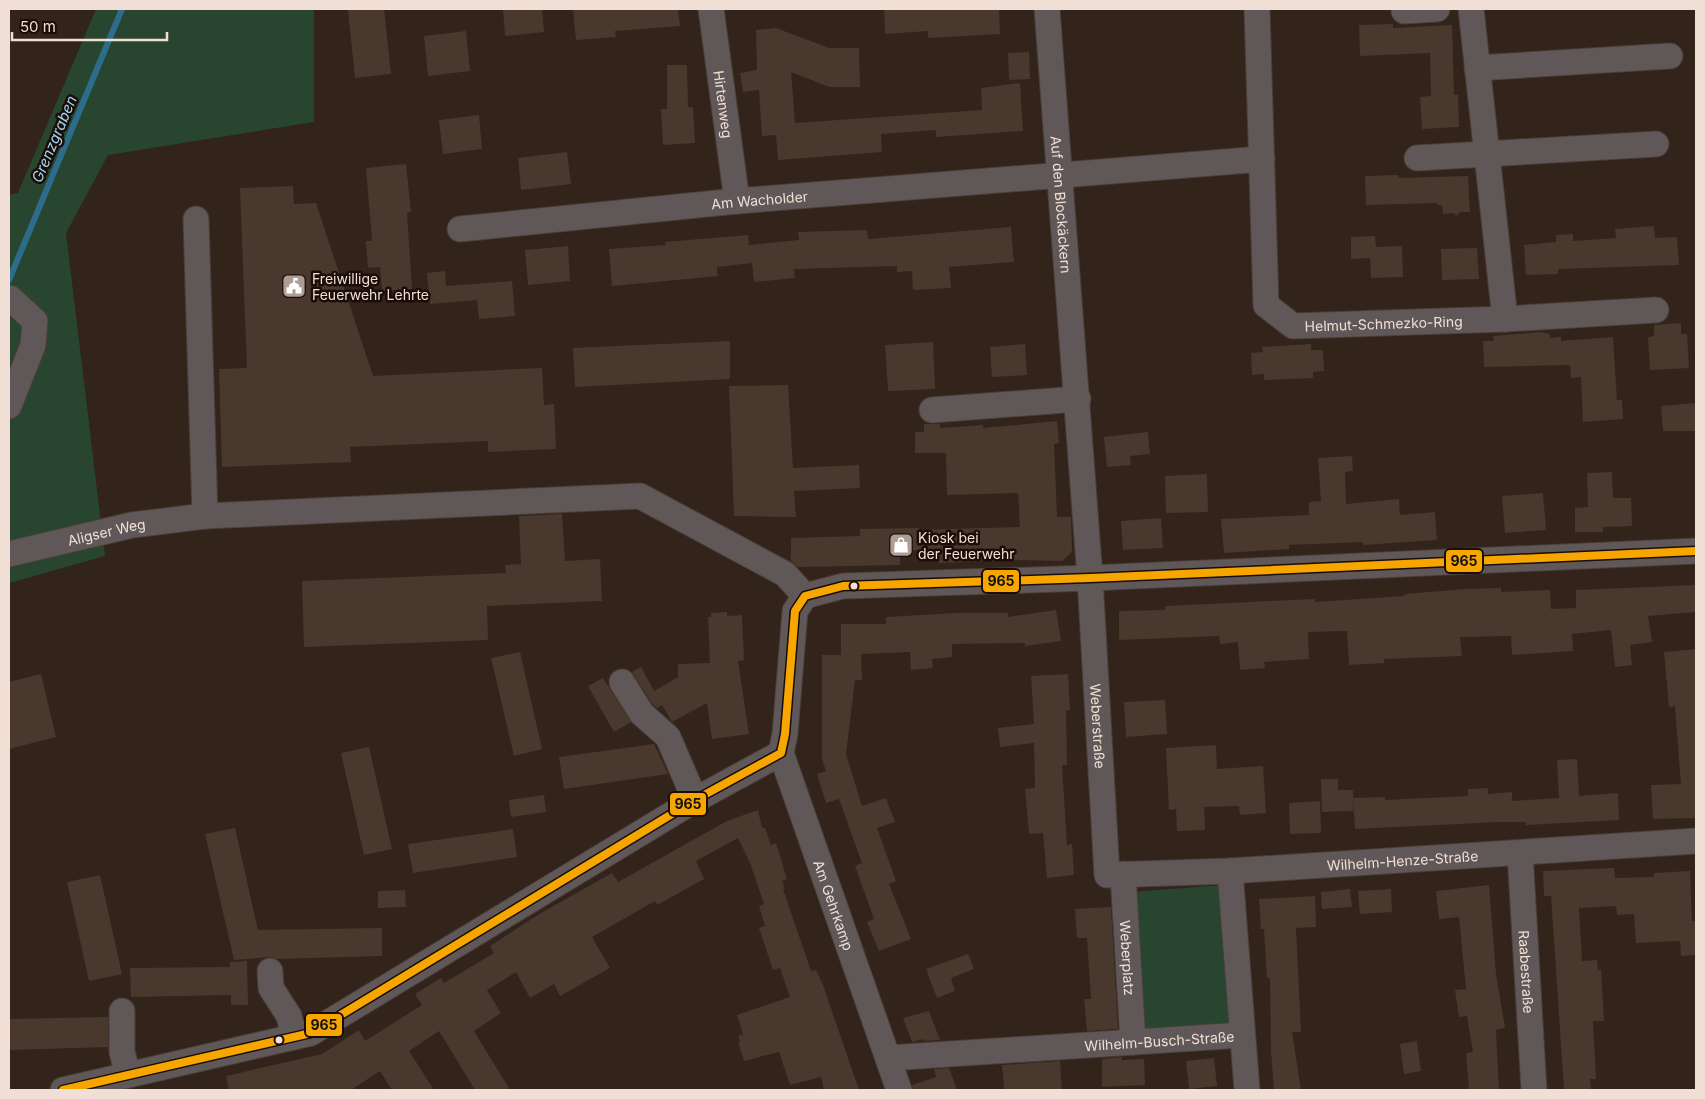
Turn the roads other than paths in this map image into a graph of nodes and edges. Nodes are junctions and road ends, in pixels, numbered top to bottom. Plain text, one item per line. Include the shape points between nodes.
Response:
1 (711, 9) edge
2 (1047, 9) edge
3 (1257, 9) edge
4 (1437, 9) edge
5 (1471, 9) edge
6 (1404, 11) dead end
7 (1670, 56) dead end
8 (1477, 68) junction
9 (1656, 144) dead end
10 (1486, 155) junction
11 (1417, 158) dead end
12 (1262, 159) junction
13 (1061, 176) junction
14 (737, 201) junction
15 (196, 219) dead end
16 (460, 229) dead end
17 (10, 298) edge
18 (1656, 310) dead end
19 (1504, 318) junction
20 (1078, 399) junction
21 (9, 406) edge
22 (932, 410) dead end
23 (205, 516) junction
24 (1696, 551) edge
25 (9, 554) edge
26 (1090, 578) junction
27 (805, 596) junction
28 (622, 682) dead end
29 (780, 753) junction
30 (696, 800) junction
31 (1696, 840) edge
32 (1520, 853) junction
33 (1230, 871) junction
34 (1115, 875) junction
35 (270, 971) dead end
36 (122, 1010) dead end
37 (1242, 1035) junction
38 (294, 1037) junction
39 (1133, 1042) junction
40 (888, 1058) junction
41 (128, 1075) junction
42 (62, 1090) edge
43 (899, 1090) edge
44 (1247, 1090) edge
45 (1534, 1090) edge

1 - 14 street, Hirtenweg
2 - 13 street, Auf den Blockäckern
3 - 12 street, Helmut-Schmezko-Ring
4 - 6 street
5 - 8 street
7 - 8 street
8 - 10 street
9 - 10 street
10 - 11 street
10 - 19 street
12 - 13 street
12 - 19 street, Helmut-Schmezko-Ring via 1266,305 1293,326
13 - 14 street, Am Wacholder
13 - 20 street, Auf den Blockäckern
14 - 16 street, Am Wacholder
15 - 23 street
17 - 21 street via 35,321 33,345
18 - 19 street, Helmut-Schmezko-Ring
20 - 22 street
20 - 26 street, Auf den Blockäckern
23 - 25 street, Aligser Weg via 132,525
23 - 27 street, Aligser Weg via 640,496 785,574
24 - 26 street
26 - 27 street via 842,586
26 - 34 street, Weberstraße
27 - 29 street via 795,611 785,734
28 - 30 street via 642,714 668,737
29 - 30 street
29 - 40 street, Am Gehrkamp
30 - 38 street via 311,1033
31 - 32 street, Wilhelm-Henze-Straße
32 - 33 street, Wilhelm-Henze-Straße
32 - 45 street, Raabestraße
33 - 34 street, Wilhelm-Henze-Straße
33 - 37 street, Wilhelm-Busch-Straße
34 - 39 street, Weberplatz
35 - 38 street via 271,988 289,1016
36 - 41 street via 122,1052
37 - 39 street, Wilhelm-Busch-Straße
37 - 44 street, Wilhelm-Busch-Straße
38 - 41 street
39 - 40 street, Wilhelm-Busch-Straße
40 - 43 street, Am Gehrkamp
41 - 42 street

